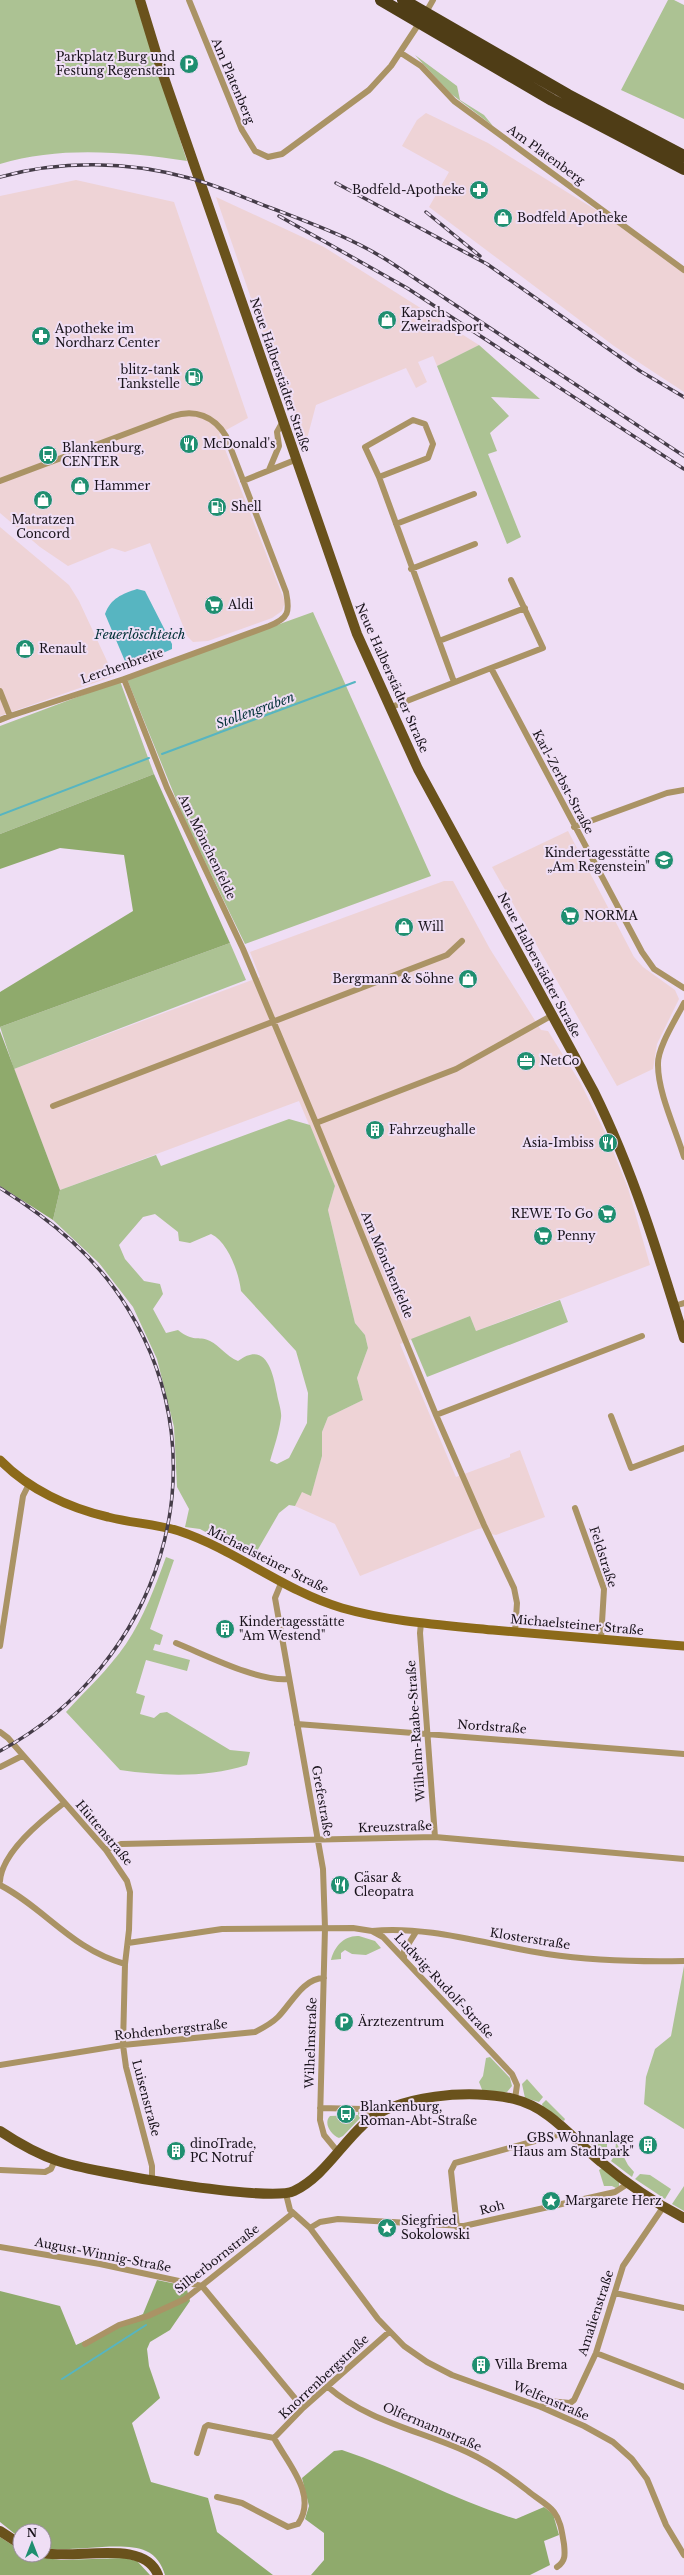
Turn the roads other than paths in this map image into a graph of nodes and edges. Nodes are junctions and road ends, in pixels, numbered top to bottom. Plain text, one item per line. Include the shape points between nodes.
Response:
1 (140, 0) edge
2 (189, 0) edge
3 (380, 0) edge
4 (402, 0) edge
5 (433, 0) edge
6 (401, 53) junction
7 (684, 156) edge
8 (684, 168) edge
9 (684, 270) edge
10 (282, 423) junction
11 (295, 460) junction
12 (269, 470) junction
13 (379, 478) junction
14 (0, 481) edge
15 (243, 481) junction
16 (474, 494) dead end
17 (396, 524) junction
18 (475, 544) dead end
19 (411, 568) junction
20 (511, 580) dead end
21 (525, 608) junction
22 (439, 641) junction
23 (491, 668) junction
24 (124, 678) junction
25 (454, 682) junction
26 (0, 691) edge
27 (389, 708) junction
28 (10, 716) junction
29 (0, 720) edge
30 (684, 790) edge
31 (574, 827) junction
32 (462, 941) dead end
33 (684, 988) edge
34 (684, 1003) edge
35 (551, 1016) junction
36 (274, 1022) junction
37 (53, 1106) dead end
38 (316, 1123) junction
39 (684, 1157) edge
40 (679, 1305) edge
41 (642, 1336) dead end
42 (684, 1338) edge
43 (436, 1415) junction
44 (611, 1416) dead end
45 (684, 1448) edge
46 (0, 1460) edge
47 (29, 1484) junction
48 (575, 1508) dead end
49 (282, 1581) junction
50 (422, 1623) junction
51 (2, 1624) edge
52 (515, 1632) junction
53 (601, 1639) junction
54 (176, 1643) dead end
55 (0, 1646) edge
56 (684, 1646) edge
57 (289, 1679) junction
58 (297, 1724) junction
59 (0, 1732) edge
60 (426, 1733) junction
61 (684, 1754) edge
62 (22, 1756) junction
63 (0, 1767) edge
64 (64, 1803) junction
65 (435, 1837) junction
66 (318, 1840) junction
67 (106, 1850) junction
68 (684, 1859) edge
69 (0, 1881) edge
70 (0, 1885) edge
71 (325, 1928) junction
72 (372, 1931) junction
73 (416, 1932) junction
74 (128, 1943) junction
75 (404, 1958) junction
76 (684, 1962) edge
77 (124, 1964) junction
78 (324, 1978) junction
79 (123, 2045) junction
80 (0, 2065) edge
81 (515, 2099) junction
82 (320, 2108) junction
83 (376, 2114) junction
84 (564, 2129) junction
85 (0, 2131) edge
86 (338, 2152) junction
87 (55, 2160) junction
88 (0, 2170) edge
89 (152, 2179) junction
90 (629, 2183) junction
91 (286, 2194) junction
92 (664, 2206) junction
93 (293, 2213) junction
94 (684, 2218) edge
95 (457, 2227) junction
96 (310, 2228) junction
97 (0, 2247) edge
98 (202, 2286) junction
99 (615, 2293) junction
100 (684, 2308) edge
101 (389, 2332) junction
102 (85, 2344) dead end
103 (596, 2353) junction
104 (328, 2387) junction
105 (684, 2387) edge
106 (541, 2407) junction
107 (303, 2408) junction
108 (274, 2438) junction
109 (198, 2453) dead end
110 (217, 2497) dead end
111 (0, 2531) edge
112 (12, 2539) edge
113 (52, 2554) edge
114 (684, 2555) edge
115 (556, 2567) dead end
116 (158, 2575) edge

1 - 10 main road, Neue Halberstädter Straße via 148,32
2 - 6 street, Am Platenberg via 242,130 255,151 268,157 282,154 369,90
3 - 8 highway via 540,93
4 - 7 highway via 568,95
5 - 6 street, Am Platenberg
6 - 9 street, Am Platenberg via 421,66 454,101
10 - 11 main road, Neue Halberstädter Straße
10 - 12 street via 277,432 278,446
11 - 12 street
11 - 27 main road, Neue Halberstädter Straße via 342,595
12 - 15 street
13 - 13 street via 428,458 433,444 425,424 413,420 366,447
13 - 17 street
14 - 15 street, Lerchenbreite via 190,412 208,418 226,436
15 - 24 street, Lerchenbreite via 286,592 289,609 286,616 278,622
16 - 17 street
17 - 19 street
18 - 19 street
19 - 22 street
20 - 21 street
21 - 22 street
21 - 23 street via 543,648
22 - 25 street
23 - 25 street
23 - 31 street, Karl-Zerbst-Straße
24 - 28 street, Lerchenbreite
24 - 36 street, Am Mönchenfelde via 167,788
25 - 27 street
26 - 28 street
27 - 35 main road, Neue Halberstädter Straße via 418,769
28 - 29 street, Lerchenbreite
30 - 31 street via 667,793
31 - 33 street, Karl-Zerbst-Straße via 642,952 654,969
32 - 36 street via 447,955
34 - 39 street via 666,1039 658,1064 663,1090
35 - 38 street via 456,1069
35 - 40 main road, Neue Halberstädter Straße via 594,1092 628,1165
36 - 37 street
36 - 38 street, Am Mönchenfelde
38 - 43 street, Am Mönchenfelde
40 - 42 main road, Neue Halberstädter Straße
41 - 43 street
43 - 52 street, Am Mönchenfelde via 516,1595
44 - 45 street via 631,1468
46 - 47 street, Michaelsteiner Straße
47 - 49 street, Michaelsteiner Straße via 88,1512 162,1526 204,1540
47 - 51 street via 23,1496
48 - 53 street, Feldstraße via 604,1589
49 - 50 street, Michaelsteiner Straße via 341,1608
49 - 57 street, Grefestraße via 275,1598
50 - 52 street, Michaelsteiner Straße
50 - 60 street, Wilhelm-Raabe-Straße via 420,1633
51 - 55 street
52 - 53 street, Michaelsteiner Straße
53 - 56 street, Michaelsteiner Straße
54 - 57 street via 253,1674 280,1680
57 - 58 street, Grefestraße
58 - 60 street, Nordstraße
58 - 66 street, Grefestraße
59 - 62 street, Hüttenstraße
60 - 61 street, Nordstraße
60 - 65 street, Wilhelm-Raabe-Straße
62 - 63 street
62 - 64 street, Hüttenstraße
64 - 67 street, Hüttenstraße
64 - 69 street via 24,1838 1,1871
65 - 66 street, Kreuzstraße
65 - 68 street, Kreuzstraße
66 - 67 street, Kreuzstraße via 120,1844
66 - 71 street, Grefestraße via 323,1869
67 - 74 street, Hüttenstraße via 127,1880 130,1892
70 - 77 street via 16,1894 82,1946
71 - 72 street, Ludwig-Rudolf-Straße
71 - 74 street, Ludwig-Rudolf-Straße via 222,1929
71 - 78 street, Wilhelmstraße
72 - 73 street, Klosterstraße
72 - 75 street, Ludwig-Rudolf-Straße via 383,1937
73 - 75 street via 404,1951
73 - 76 street, Klosterstraße via 547,1954 615,1962
74 - 77 street, Hüttenstraße
75 - 81 street, Ludwig-Rudolf-Straße via 512,2074 517,2085
77 - 79 street, Hüttenstraße
78 - 79 street, Rohdenbergstraße via 316,1978 309,1982 278,2018 255,2032
78 - 82 street, Wilhelmstraße
79 - 80 street, Rohdenbergstraße
79 - 89 street, Luisenstraße via 126,2067 152,2166
81 - 83 main road via 485,2095 441,2097 405,2103
81 - 84 main road via 537,2109
82 - 83 street via 368,2109
82 - 86 street, Wilhelmstraße via 324,2135
83 - 86 main road
84 - 90 main road via 598,2160
84 - 95 street via 556,2135 455,2164 451,2171
85 - 87 main road via 29,2149
86 - 91 main road via 313,2179
87 - 88 street via 51,2169 46,2172
87 - 89 main road via 81,2168
89 - 91 main road via 252,2194
90 - 92 main road
90 - 95 street, Roh via 615,2192
91 - 93 street, Welfenstraße
92 - 94 main road
92 - 99 street, Amalienstraße via 628,2256
93 - 96 street, Welfenstraße
93 - 98 street, Silberbornstraße
95 - 96 street, Roh via 338,2219 320,2222
96 - 101 street, Welfenstraße
97 - 98 street, August-Winnig-Straße via 100,2264
98 - 102 street, Silberbornstraße via 164,2310 118,2325
98 - 107 street
99 - 100 street
99 - 103 street, Amalienstraße
101 - 104 street, Knorrenbergstraße
101 - 106 street, Welfenstraße via 427,2362 452,2375
103 - 105 street
103 - 106 street, Amalienstraße via 574,2400 570,2403 548,2401
104 - 107 street, Knorrenbergstraße
104 - 115 street, Olfermannstraße via 339,2396 387,2422 468,2452 491,2465 550,2508 558,2518 562,2530 565,2555 564,2560
106 - 114 street, Welfenstraße via 598,2433 632,2459 647,2479 666,2525
107 - 108 street, Knorrenbergstraße
108 - 109 street via 208,2425 205,2427
108 - 110 street via 299,2478 303,2490 306,2505 298,2524 288,2527 242,2503
111 - 112 main road
113 - 116 main road via 68,2556 132,2553 149,2561

